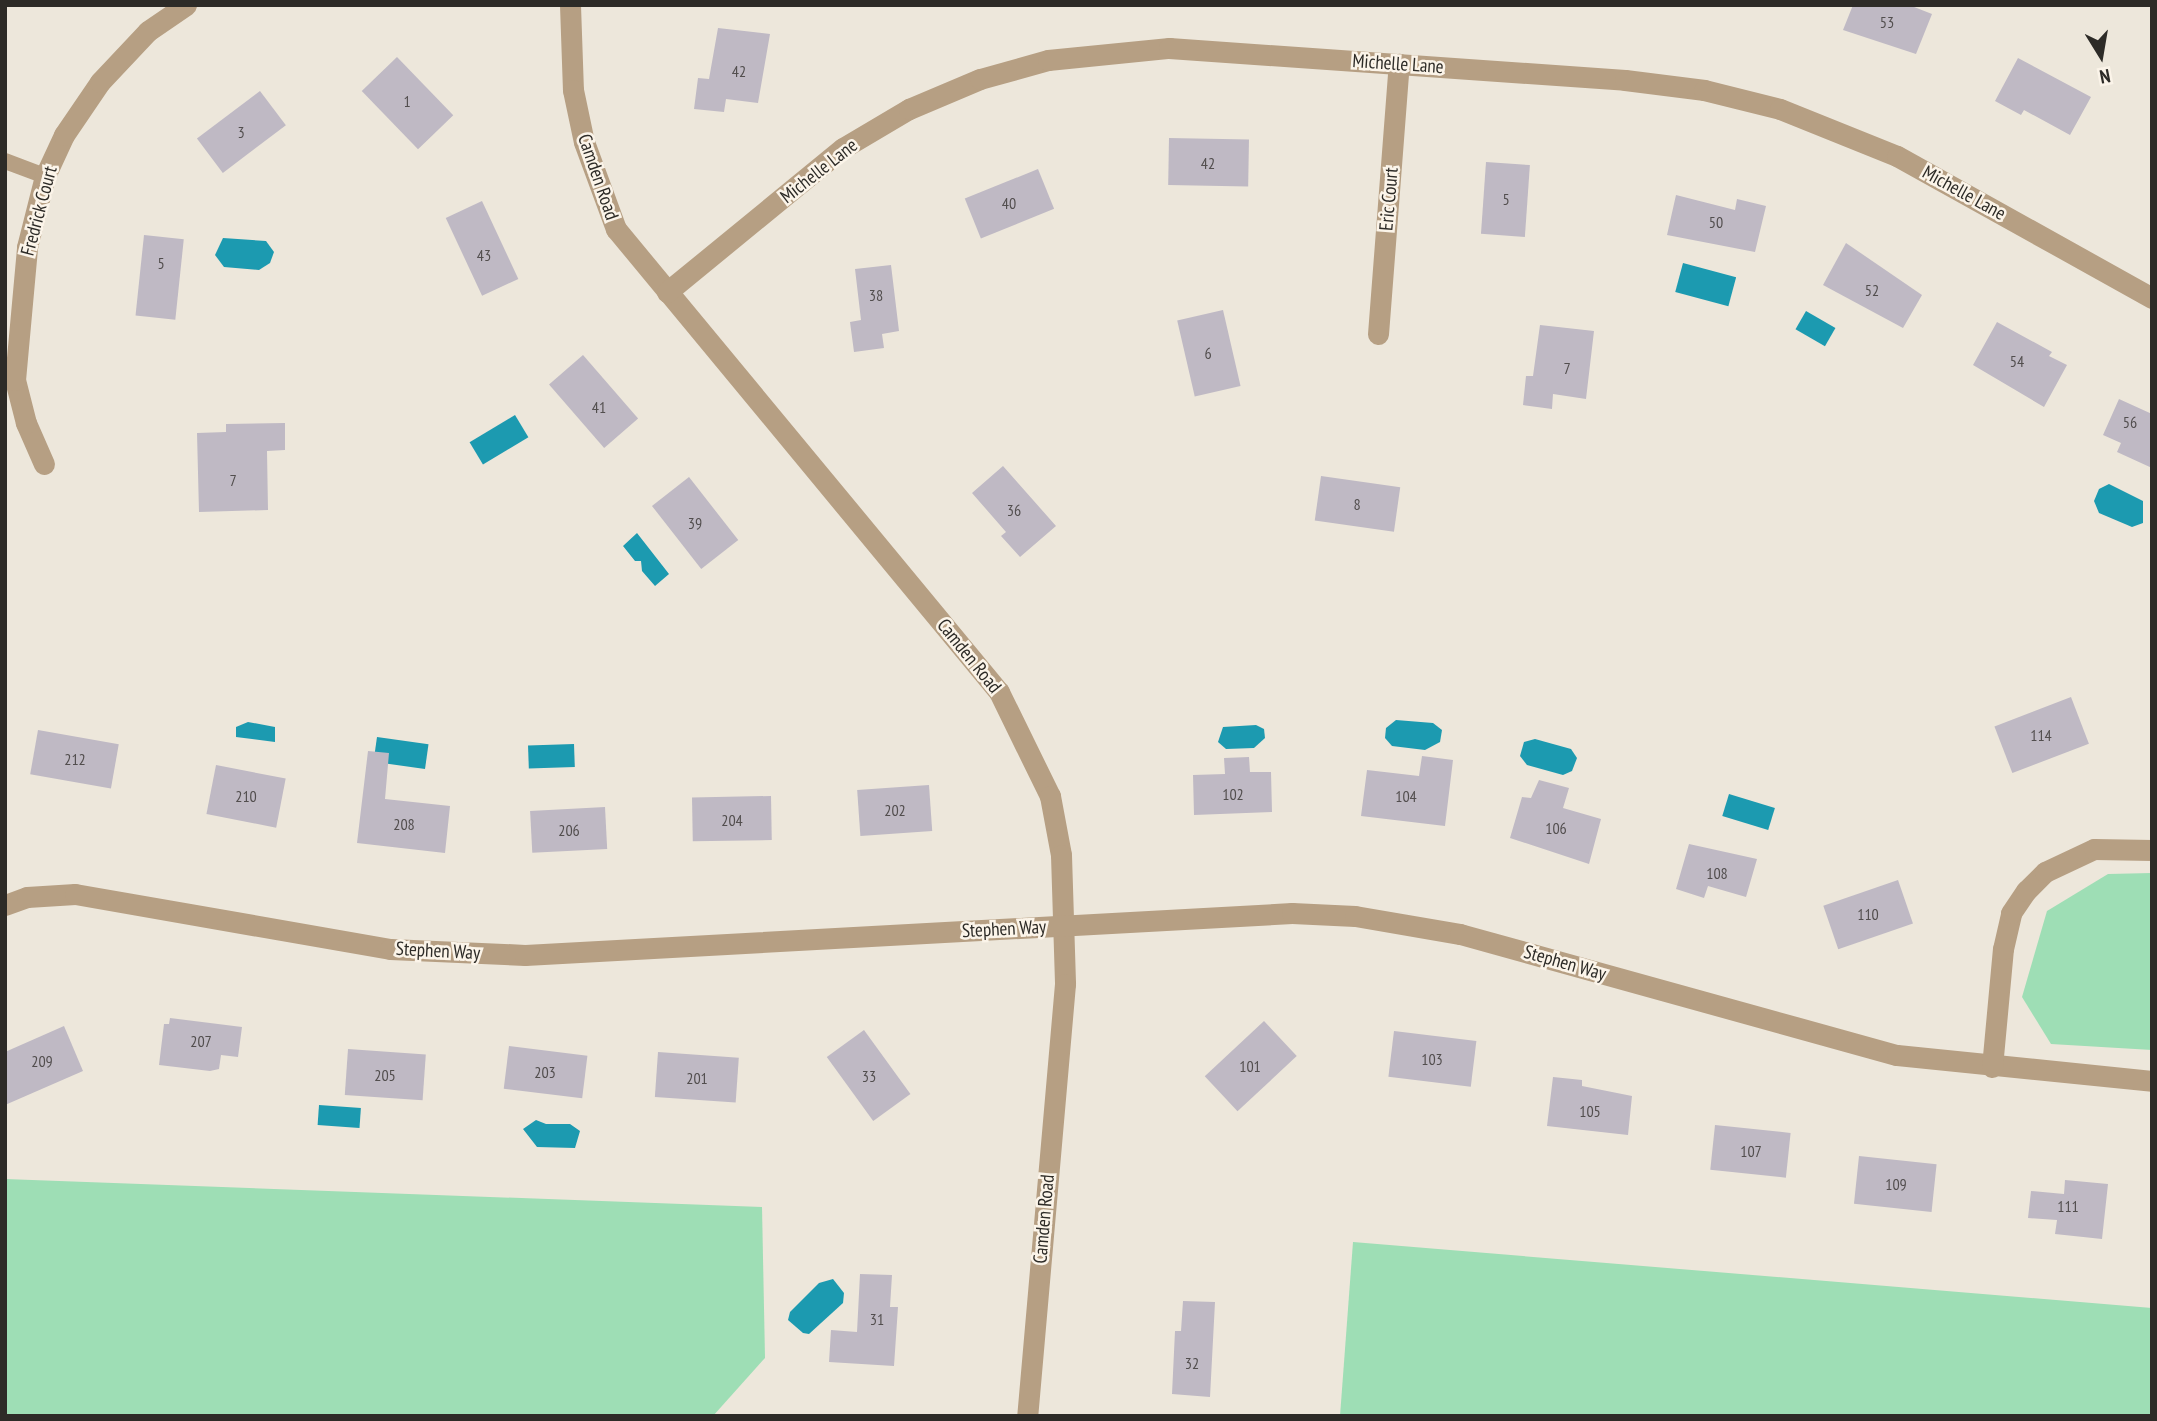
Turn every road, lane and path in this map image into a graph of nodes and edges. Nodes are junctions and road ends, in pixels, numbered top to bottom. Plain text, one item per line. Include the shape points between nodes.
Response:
1 (186, 5) edge
2 (570, 5) edge
3 (1399, 64) junction
4 (5, 161) edge
5 (45, 176) junction
6 (667, 292) junction
7 (2152, 298) edge
8 (1378, 334) dead end
9 (44, 464) dead end
10 (2152, 850) edge
11 (5, 905) edge
12 (1064, 925) junction
13 (1992, 1067) junction
14 (2152, 1081) edge
15 (1027, 1416) edge

1 - 5 street, Fredrick Court via 148,32 100,82 64,135
2 - 6 street, Camden Road via 573,90 601,193 616,229
3 - 6 street, Michelle Lane via 1169,48 1048,60 980,79 909,109 842,148
3 - 7 street, Michelle Lane via 1625,80 1704,90 1780,109 1897,156
3 - 8 street, Eric Court
4 - 5 lane
5 - 9 street, Fredrick Court via 27,247 15,380 26,423
6 - 12 street, Camden Road via 1009,708 1050,796 1061,855
10 - 13 street via 2094,849 2045,872 2026,891 2011,913 2003,949
11 - 12 street, Stephen Way via 27,897 75,894 390,949 512,955
12 - 13 street, Stephen Way via 1292,913 1355,916 1460,934 1897,1055
12 - 15 street, Camden Road via 1065,984
13 - 14 street, Stephen Way

